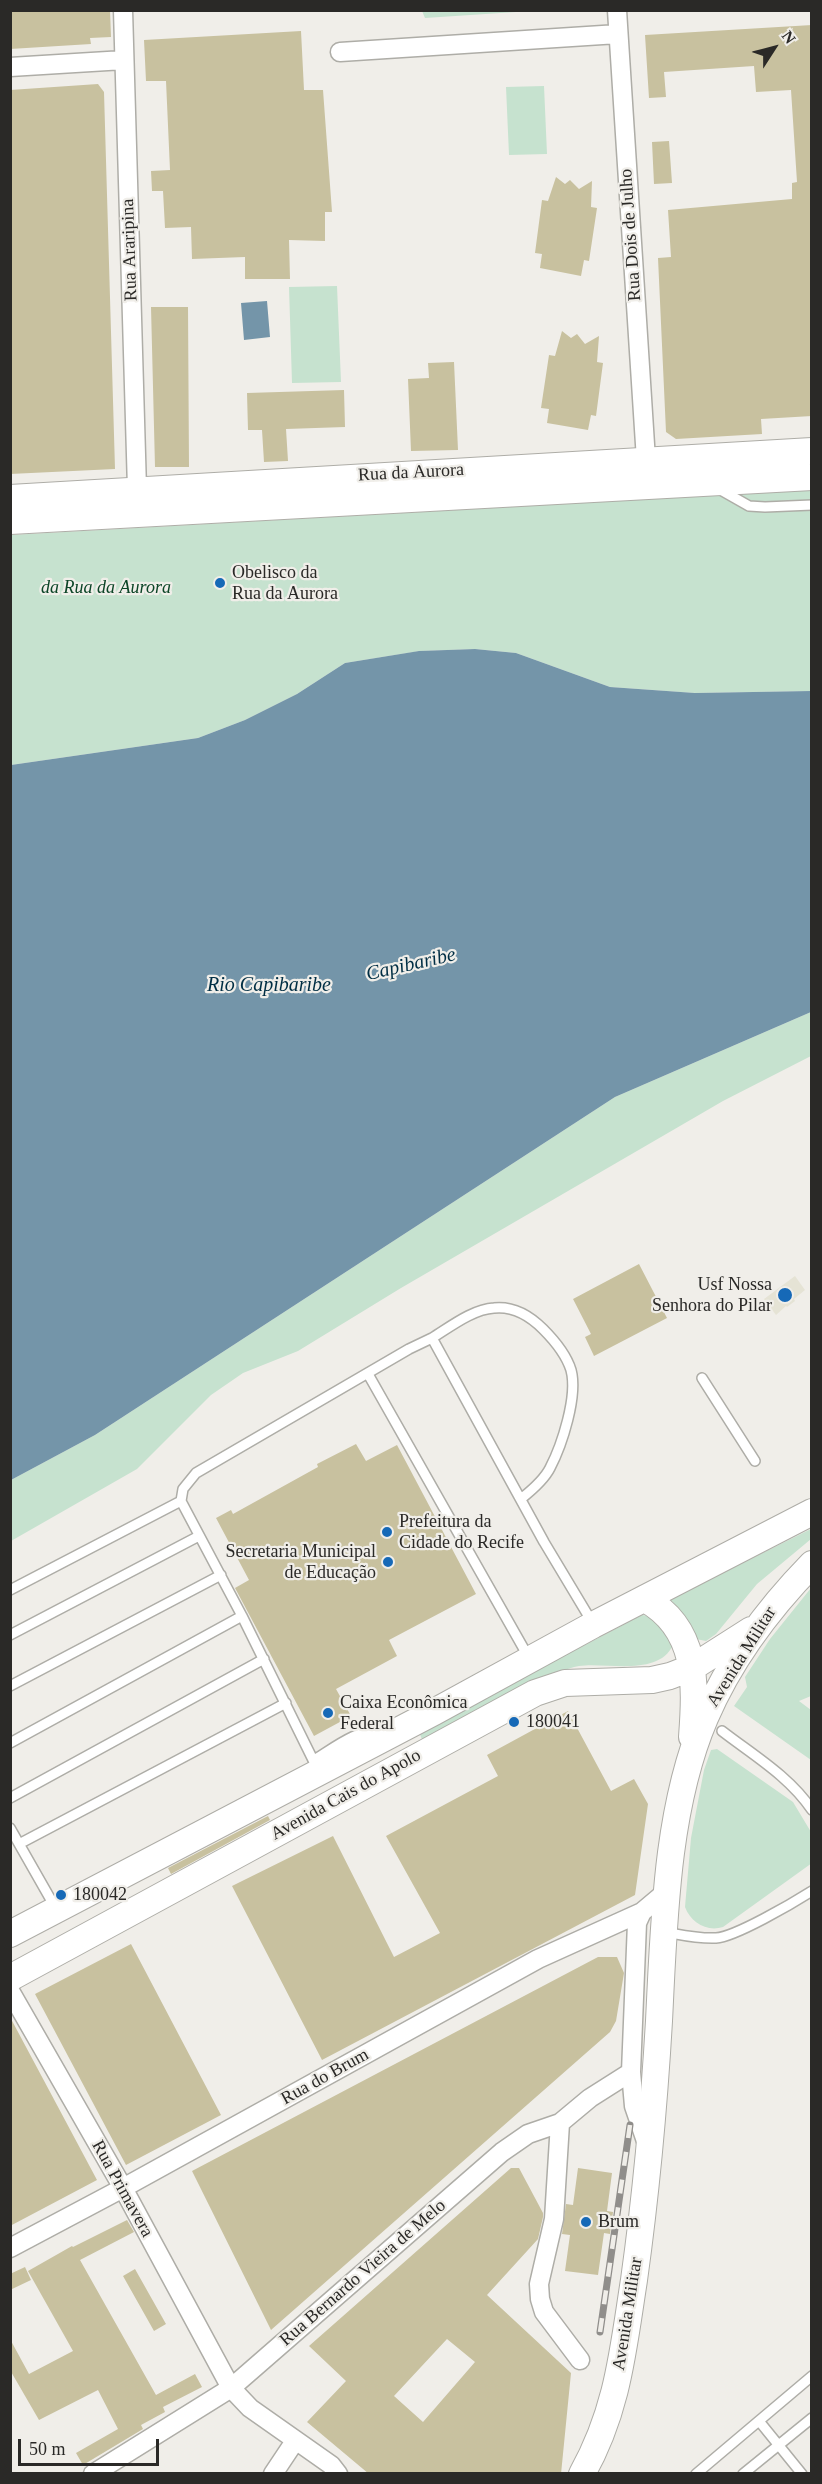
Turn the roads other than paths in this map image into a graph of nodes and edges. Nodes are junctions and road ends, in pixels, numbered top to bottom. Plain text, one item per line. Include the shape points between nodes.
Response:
1 (123, 10) edge
2 (617, 10) edge
3 (618, 34) junction
4 (340, 52) dead end
5 (124, 60) junction
6 (10, 67) edge
7 (812, 451) edge
8 (646, 460) junction
9 (812, 477) edge
10 (707, 481) junction
11 (137, 489) junction
12 (10, 498) edge
13 (812, 505) edge
14 (10, 521) edge
15 (432, 1338) junction
16 (368, 1374) junction
17 (702, 1378) dead end
18 (755, 1461) dead end
19 (522, 1498) junction
20 (181, 1501) junction
21 (812, 1512) edge
22 (200, 1536) junction
23 (812, 1564) edge
24 (221, 1575) junction
25 (10, 1590) edge
26 (645, 1599) junction
27 (242, 1616) junction
28 (593, 1624) junction
29 (758, 1624) junction
30 (10, 1635) edge
31 (529, 1658) junction
32 (264, 1659) junction
33 (693, 1667) junction
34 (10, 1686) edge
35 (286, 1704) junction
36 (722, 1731) dead end
37 (10, 1743) edge
38 (690, 1761) junction
39 (316, 1766) junction
40 (10, 1798) edge
41 (812, 1810) edge
42 (10, 1828) edge
43 (20, 1844) junction
44 (667, 1891) junction
45 (812, 1891) edge
46 (57, 1909) junction
47 (642, 1912) junction
48 (663, 1931) junction
49 (10, 1934) edge
50 (10, 1978) edge
51 (10, 1991) edge
52 (631, 2072) junction
53 (560, 2123) junction
54 (649, 2147) junction
55 (123, 2188) junction
56 (10, 2248) edge
57 (580, 2360) dead end
58 (812, 2376) edge
59 (231, 2388) junction
60 (812, 2418) edge
61 (759, 2421) junction
62 (295, 2441) junction
63 (778, 2446) junction
64 (93, 2474) edge
65 (273, 2474) edge
66 (338, 2474) edge
67 (582, 2474) edge
68 (696, 2474) edge
69 (743, 2474) edge
70 (802, 2474) edge

1 - 5 street, Rua Araripina
2 - 3 street, Rua Dois de Julho
3 - 4 street
3 - 8 street, Rua Dois de Julho
5 - 6 street
5 - 11 street, Rua Araripina
7 - 8 main road, Rua da Aurora
8 - 11 main road, Rua da Aurora
9 - 10 main road, Rua da Aurora
10 - 13 lane via 749,506
10 - 14 main road, Rua da Aurora
11 - 12 main road, Rua da Aurora
15 - 16 lane
15 - 19 lane
15 - 19 lane via 479,1312 494,1308 514,1310 534,1319 566,1357 572,1373 572,1401 562,1436 550,1470
16 - 20 lane via 196,1473 183,1489
16 - 31 lane
17 - 18 lane
19 - 28 lane
20 - 22 lane
20 - 25 lane
21 - 26 main road
22 - 24 lane
22 - 30 lane
23 - 29 main road, Avenida Militar
24 - 27 lane
24 - 34 lane
26 - 28 main road, Avenida Cais do Apolo
26 - 33 main road, Avenida Militar via 660,1608 682,1635
27 - 32 lane
27 - 37 lane
28 - 31 main road, Avenida Cais do Apolo
29 - 33 main road, Avenida Cais do Apolo
29 - 38 main road, Avenida Militar via 705,1718
31 - 39 main road, Avenida Cais do Apolo via 394,1733
32 - 35 lane
32 - 40 lane
33 - 38 main road, Avenida Militar
33 - 50 main road, Avenida Cais do Apolo via 652,1680 565,1683 535,1693
35 - 39 lane
35 - 43 lane
36 - 41 lane via 779,1773
38 - 44 main road, Avenida Militar
39 - 46 main road, Avenida Cais do Apolo
42 - 43 lane
43 - 46 lane
44 - 47 street
44 - 48 main road, Avenida Militar
45 - 48 lane via 761,1920 718,1938
46 - 49 main road, Avenida Cais do Apolo
47 - 52 street, Avenida Militar via 637,1923
47 - 55 street, Rua do Brum via 538,1959
48 - 54 main road, Avenida Militar
51 - 55 street, Rua Primavera
52 - 53 street, Rua Bernardo Vieira de Melo
52 - 54 street, Avenida Militar via 634,2106
53 - 57 street via 554,2219 539,2284 540,2299 544,2312
53 - 59 street, Rua Bernardo Vieira de Melo via 528,2133 502,2152
54 - 67 main road, Avenida Militar via 620,2371 604,2431
55 - 56 street, Rua do Brum
55 - 59 street, Rua Primavera
58 - 61 lane
59 - 62 street, Rua Primavera via 250,2408
59 - 64 street, Rua Bernardo Vieira de Melo
60 - 63 lane
61 - 63 lane
61 - 68 lane
62 - 65 street
62 - 66 street, Rua Primavera
63 - 69 lane
63 - 70 lane

